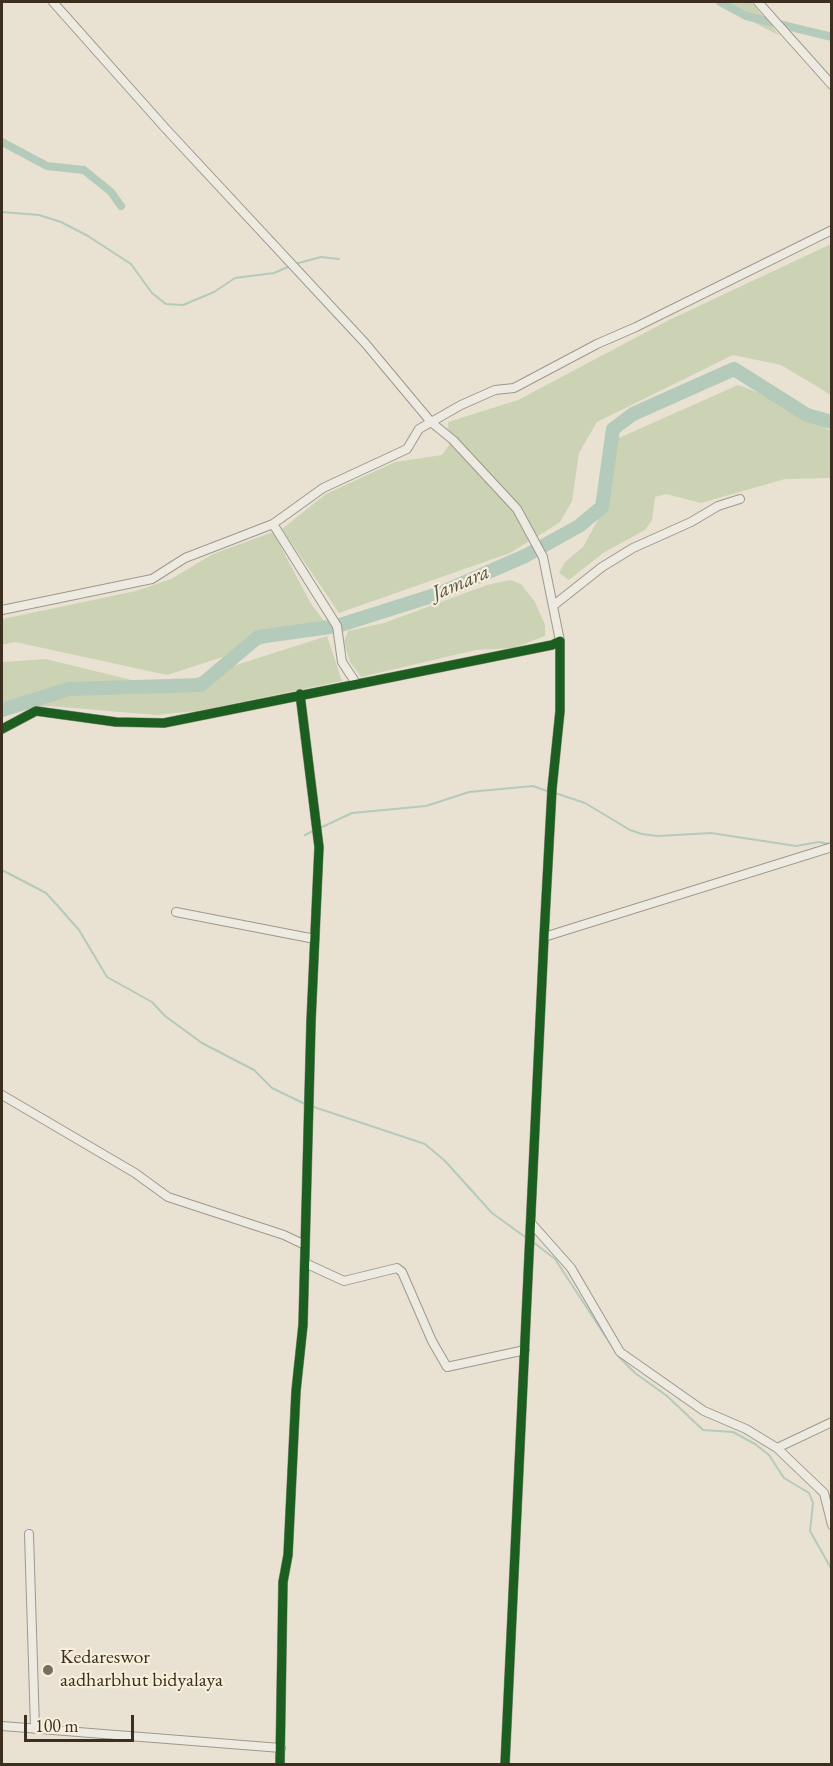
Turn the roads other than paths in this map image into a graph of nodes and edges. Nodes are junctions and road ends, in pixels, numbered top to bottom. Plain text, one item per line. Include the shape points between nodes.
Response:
1 (53, 2) edge
2 (758, 2) edge
3 (831, 86) edge
4 (831, 230) edge
5 (431, 422) junction
6 (740, 499) dead end
7 (273, 524) junction
8 (554, 605) junction
9 (2, 610) edge
10 (560, 641) junction
11 (356, 683) junction
12 (300, 694) junction
13 (2, 729) edge
14 (831, 847) edge
15 (176, 912) dead end
16 (544, 937) junction
17 (315, 939) junction
18 (2, 1095) edge
19 (531, 1223) junction
20 (304, 1245) junction
21 (306, 1263) junction
22 (525, 1350) junction
23 (831, 1422) edge
24 (777, 1448) junction
25 (831, 1526) edge
26 (29, 1534) dead end
27 (2, 1726) edge
28 (35, 1728) junction
29 (281, 1748) junction
30 (280, 1764) edge
31 (505, 1764) edge

1 - 5 street via 365,343
2 - 3 street
4 - 5 street via 514,388 495,390
5 - 7 street via 419,429 407,448 324,488
5 - 8 street via 517,509 543,558
6 - 8 street via 633,548
7 - 9 street via 185,558 152,579
7 - 11 street via 337,626 342,662
8 - 10 street
10 - 11 street
10 - 16 street via 560,711
11 - 12 street
12 - 13 street via 164,723 116,722 36,711
12 - 17 street via 319,847
14 - 16 street
15 - 17 street
16 - 19 street
17 - 20 street
18 - 20 street via 135,1173 168,1197
19 - 22 street
19 - 24 street via 571,1268 620,1352 704,1411
20 - 21 street
21 - 22 street via 344,1281 397,1268 447,1367
21 - 29 street via 288,1555 283,1582
22 - 31 street
23 - 24 street
24 - 25 street via 824,1493
26 - 28 street
27 - 28 street
28 - 29 street
29 - 30 street

